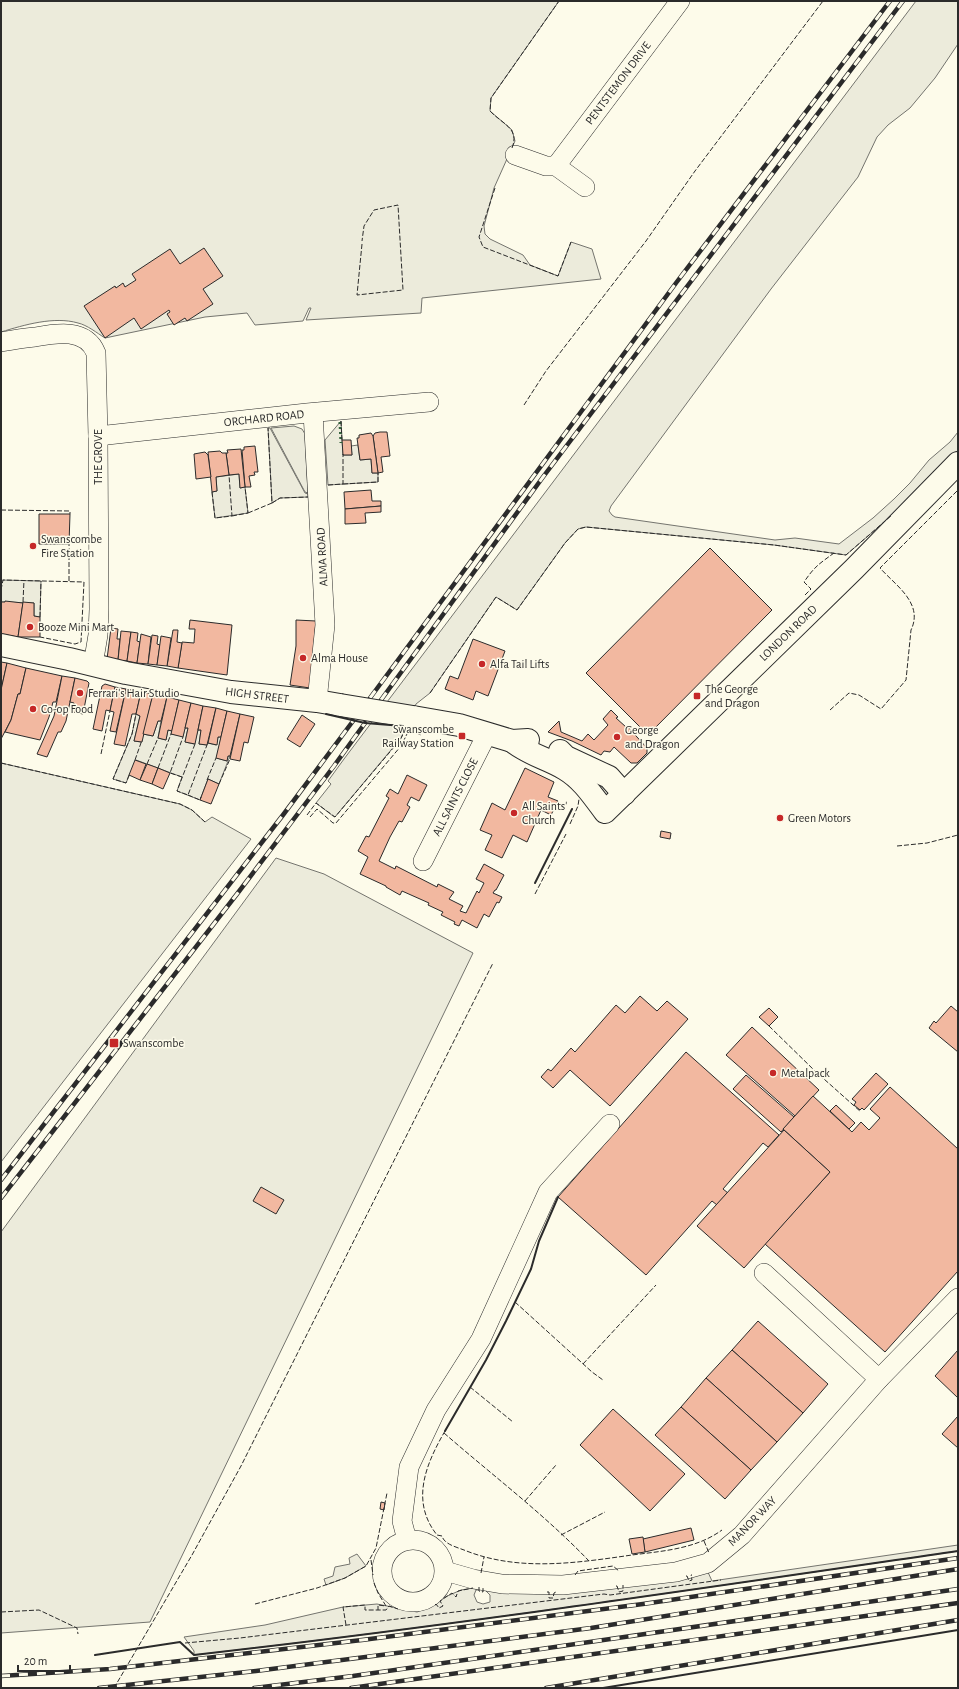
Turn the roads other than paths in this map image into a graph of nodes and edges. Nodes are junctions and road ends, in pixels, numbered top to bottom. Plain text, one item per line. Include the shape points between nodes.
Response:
1 (680, 1) edge
2 (516, 155) dead end
3 (556, 166) junction
4 (585, 187) dead end
5 (1, 342) edge
6 (429, 402) dead end
7 (313, 413) junction
8 (98, 436) junction
9 (958, 463) edge
10 (1, 645) edge
11 (93, 665) junction
12 (317, 701) junction
13 (487, 734) junction
14 (512, 741) junction
15 (621, 797) junction
16 (423, 861) dead end
17 (610, 1124) dead end
18 (764, 1273) dead end
19 (958, 1298) edge
20 (879, 1379) junction
21 (407, 1540) junction
22 (445, 1571) junction

1 - 3 street, PENTSTEMON DRIVE
2 - 3 street via 546,166
3 - 4 street
5 - 8 street, THE GROVE via 59,333 72,334 88,342 96,354
6 - 7 street, ORCHARD ROAD
7 - 8 street, ORCHARD ROAD
7 - 12 street, ALMA ROAD via 325,625
8 - 11 street, THE GROVE via 98,623
9 - 15 main road, LONDON ROAD via 854,569
10 - 11 main road, HIGH STREET
11 - 12 main road, HIGH STREET via 230,692
12 - 13 main road, HIGH STREET, bridge via 449,723
13 - 14 main road, HIGH STREET
13 - 16 street, ALL SAINTS CLOSE
14 - 15 main road, HIGH STREET via 524,750 558,765 588,788
14 - 15 main road, HIGH STREET via 532,740 560,751 570,750
17 - 21 street via 548,1192 481,1339 436,1410 408,1467 402,1521
18 - 20 street
19 - 20 street, MANOR WAY
20 - 22 street, MANOR WAY via 742,1535 708,1563 676,1572 563,1584 502,1584
21 - 22 street via 418,1540 437,1551 443,1560
21 - 22 street via 389,1551 384,1560 383,1581 394,1597 413,1603 432,1597 439,1589

